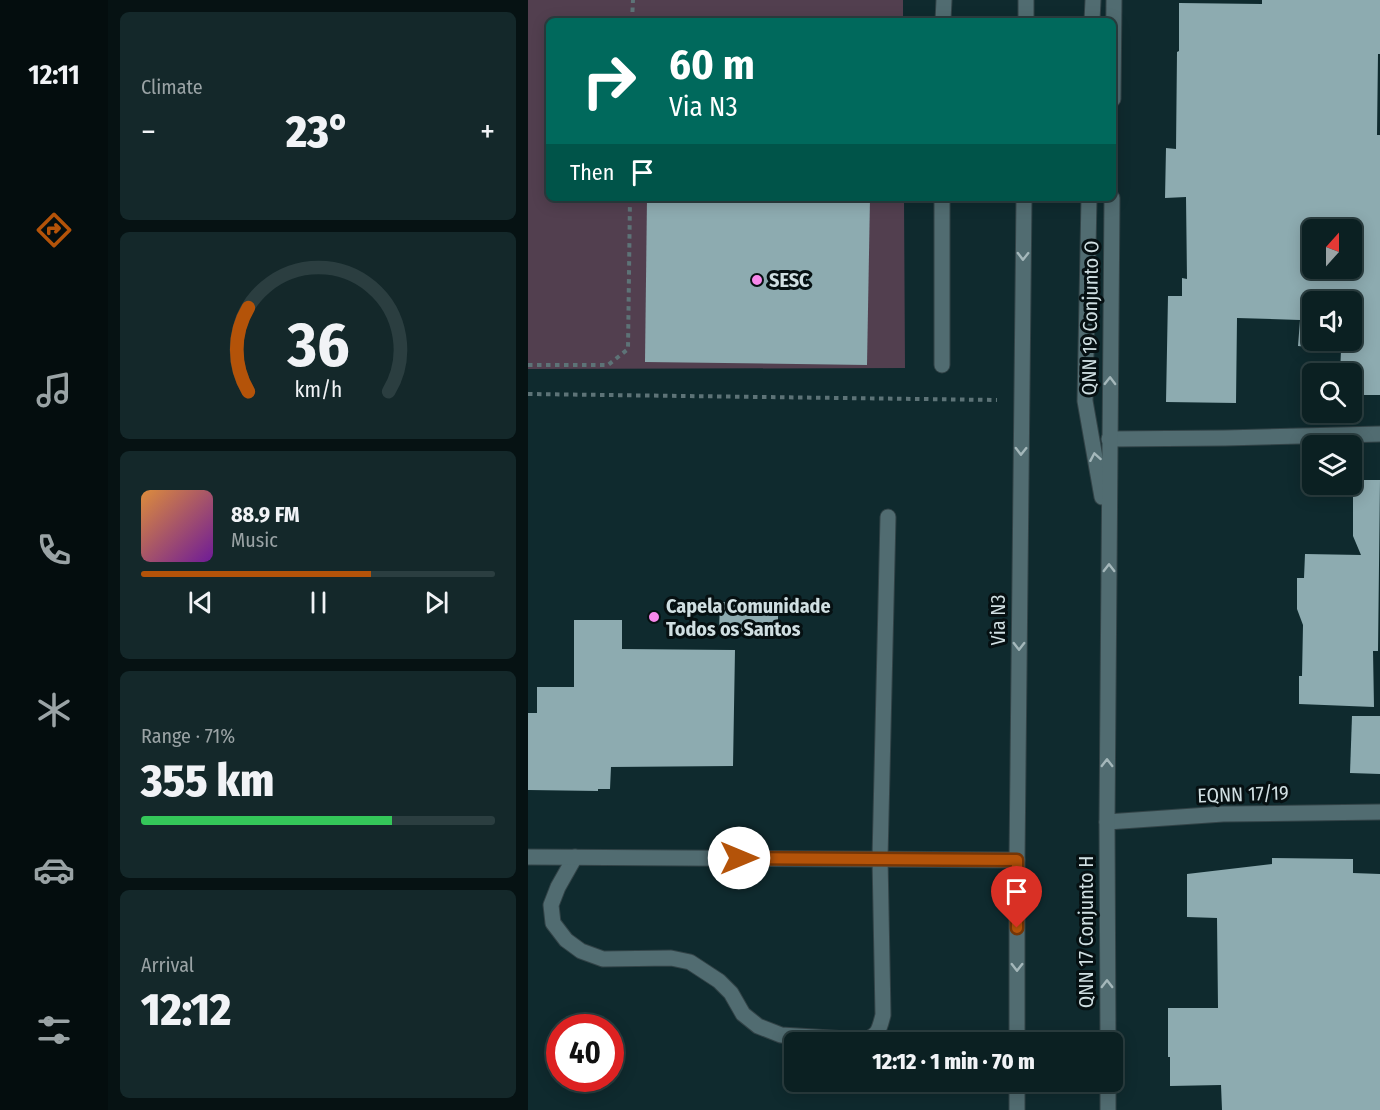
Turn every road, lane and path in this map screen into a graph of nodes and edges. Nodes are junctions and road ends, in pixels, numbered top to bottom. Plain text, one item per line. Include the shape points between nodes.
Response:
1 (633, 0) edge
2 (944, 0) edge
3 (1026, 0) edge
4 (1093, 0) edge
5 (1114, 0) edge
6 (632, 18) edge
7 (943, 18) edge
8 (1026, 18) edge
9 (1092, 18) edge
10 (1114, 18) edge
11 (630, 201) edge
12 (942, 201) edge
13 (1024, 201) edge
14 (1089, 201) edge
15 (1112, 201) edge
16 (528, 365) edge
17 (942, 365) dead end
18 (528, 394) edge
19 (1022, 400) junction
20 (1380, 434) edge
21 (1109, 439) junction
22 (888, 517) dead end
23 (1109, 536) junction
24 (1380, 812) edge
25 (1107, 822) junction
26 (528, 856) edge
27 (575, 857) junction
28 (880, 858) junction
29 (1017, 860) junction
30 (1017, 1032) edge
31 (1108, 1032) edge
32 (1017, 1092) edge
33 (1108, 1092) edge
34 (1017, 1110) edge
35 (1108, 1110) edge

1 - 6 path
2 - 7 main road
3 - 8 main road
4 - 9 main road
5 - 10 main road
11 - 16 path via 628,349 608,365
12 - 17 main road
13 -> 19 main road, Via N3
23 -> 14 main road via 1085,401
21 -> 15 main road, QNN 19 Conjunto O
18 - 19 path
19 -> 29 main road, Via N3
20 - 21 main road
21 - 23 main road
22 - 28 main road
25 -> 23 main road
24 - 25 main road, EQNN 17/19 via 1223,814
31 -> 25 main road, QNN 17 Conjunto H
26 - 27 main road
27 - 28 main road
27 - 28 main road via 551,905 553,924 581,951 603,959 671,958 690,962 719,981 743,1014 758,1026 781,1035 864,1040 880,1029 883,1015
28 - 29 main road
29 -> 30 main road, Via N3
32 - 34 main road
33 - 35 main road

